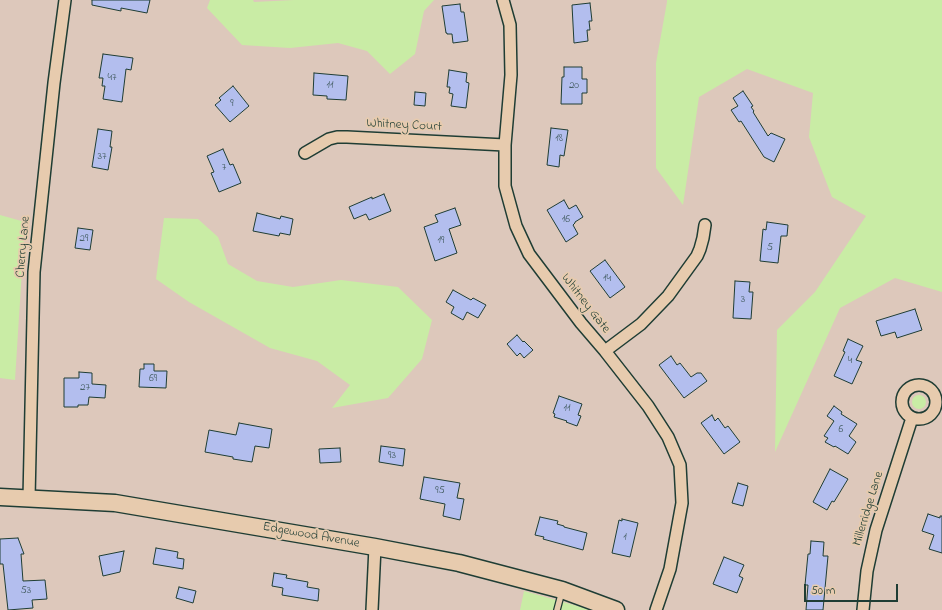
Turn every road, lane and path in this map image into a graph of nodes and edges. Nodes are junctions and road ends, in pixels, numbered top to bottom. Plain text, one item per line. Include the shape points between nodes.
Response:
1 (65, 0) edge
2 (503, 0) edge
3 (505, 145) junction
4 (305, 153) dead end
5 (704, 225) dead end
6 (605, 351) junction
7 (912, 418) dead end
8 (0, 497) edge
9 (29, 498) junction
10 (375, 547) junction
11 (562, 590) junction
12 (372, 610) edge
13 (557, 610) edge
14 (616, 610) edge
15 (656, 610) edge
16 (863, 610) edge

1 - 9 street, Cherry Lane via 34,272
2 - 3 street, Whitney Gate via 510,26 511,47
3 - 4 street, Whitney Court via 337,137
3 - 6 street, Whitney Gate via 505,186 516,226 529,254
5 - 6 street via 697,256 668,296 641,324
6 - 15 street, Whitney Gate via 648,406 668,437 680,465 682,503 670,569
7 - 16 street, Millerridge Lane via 874,537
8 - 9 main road, Edgewood Avenue
9 - 10 main road, Edgewood Avenue via 115,503
10 - 11 main road, Edgewood Avenue via 460,563
10 - 12 street
11 - 13 lane
11 - 14 main road, Edgewood Avenue

